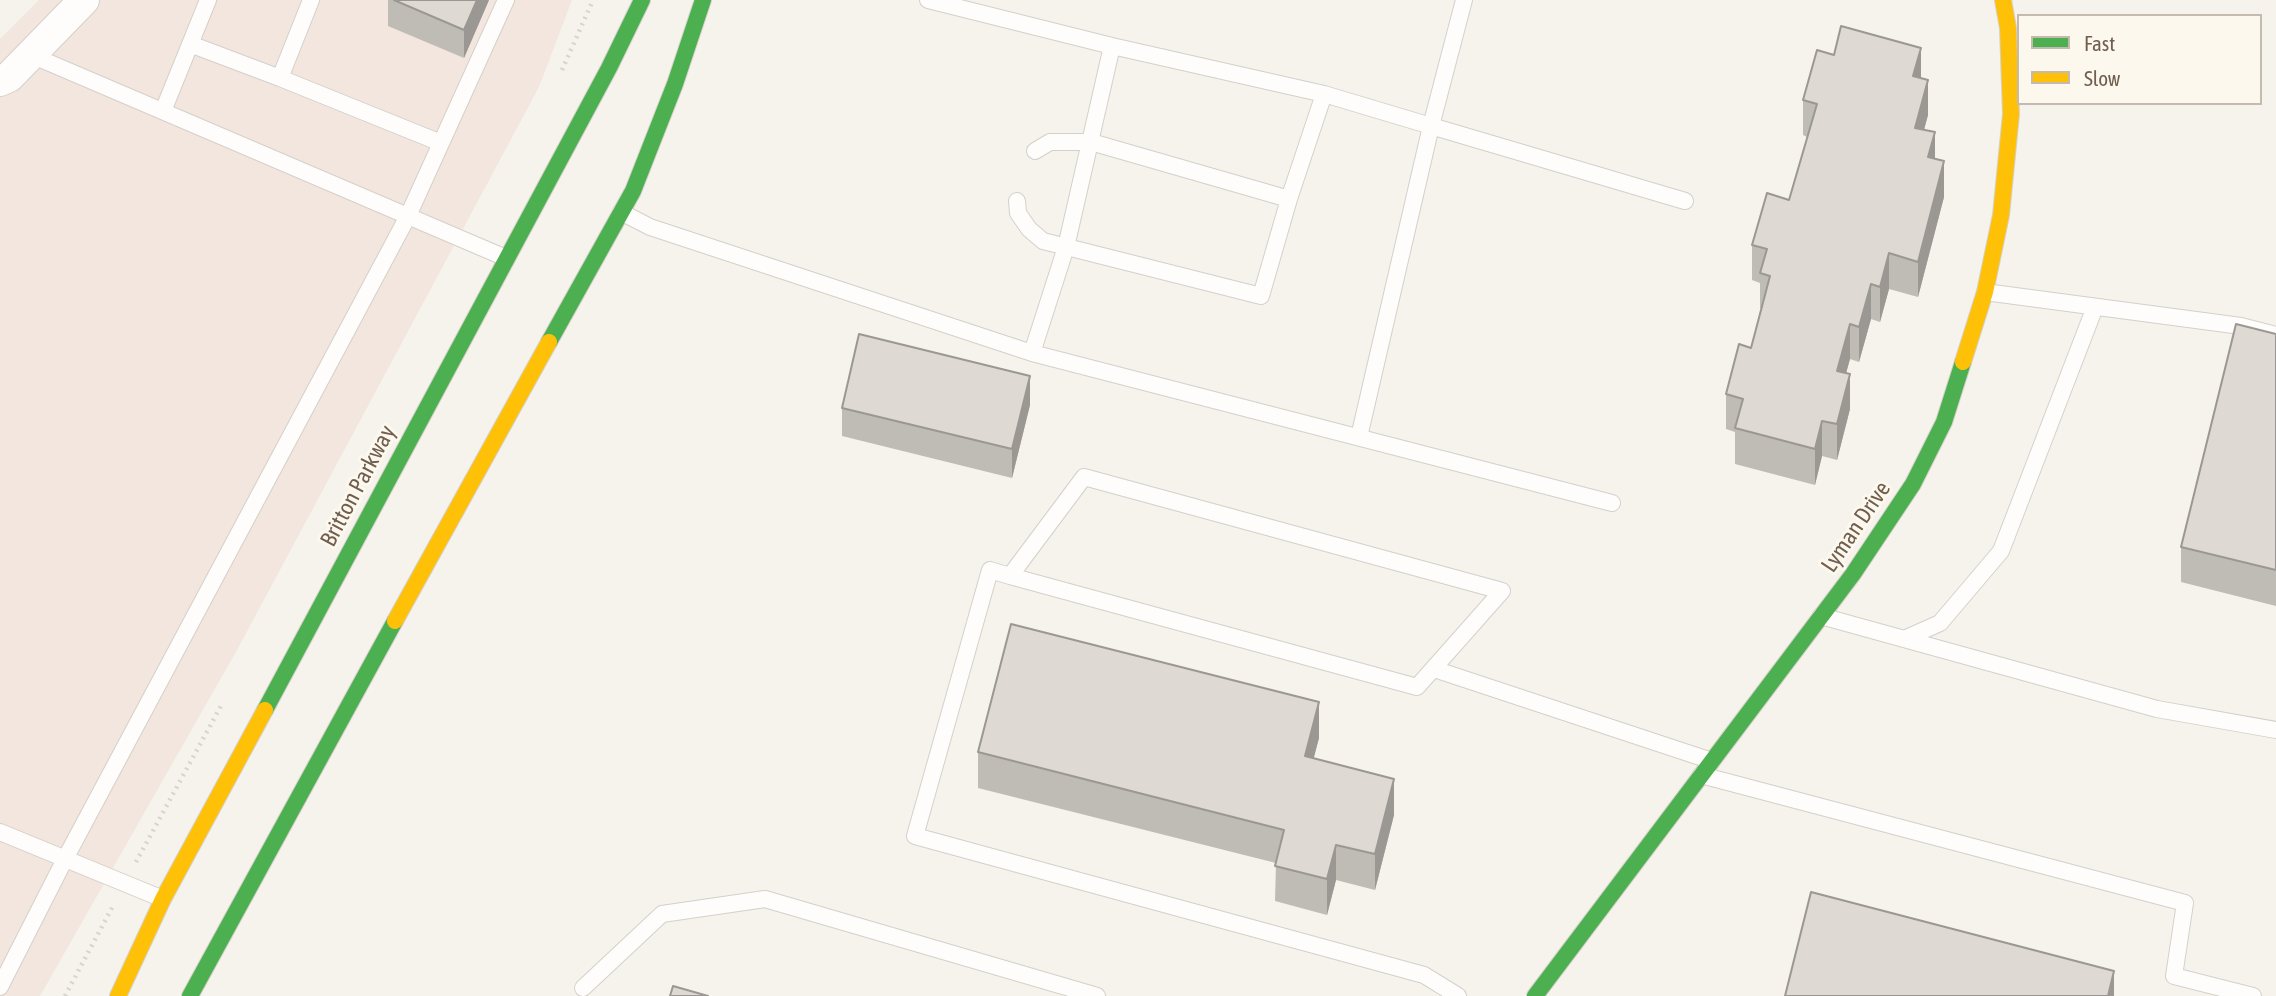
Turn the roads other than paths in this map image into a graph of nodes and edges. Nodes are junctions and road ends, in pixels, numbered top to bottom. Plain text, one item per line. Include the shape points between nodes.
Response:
1 (84, 0) edge
2 (208, 0) edge
3 (311, 0) edge
4 (506, 0) edge
5 (642, 0) edge
6 (703, 0) edge
7 (928, 0) edge
8 (1464, 0) edge
9 (2003, 0) edge
10 (190, 44) junction
11 (1112, 46) junction
12 (31, 55) junction
13 (280, 78) junction
14 (0, 81) edge
15 (1324, 94) junction
16 (163, 111) junction
17 (1431, 126) junction
18 (1091, 142) junction
19 (441, 143) junction
20 (1035, 152) dead end
21 (1289, 199) junction
22 (1017, 201) dead end
23 (1685, 201) dead end
24 (621, 212) junction
25 (408, 216) junction
26 (1066, 247) junction
27 (506, 258) junction
28 (1985, 292) junction
29 (2095, 307) junction
30 (2276, 335) edge
31 (1032, 353) junction
32 (1359, 437) junction
33 (1612, 503) dead end
34 (1010, 576) junction
35 (1821, 616) junction
36 (1904, 639) junction
37 (1434, 669) junction
38 (2276, 730) edge
39 (1712, 761) junction
40 (1701, 775) junction
41 (0, 832) edge
42 (65, 859) junction
43 (163, 899) junction
44 (0, 986) edge
45 (583, 988) dead end
46 (118, 996) edge
47 (190, 996) edge
48 (1097, 996) edge
49 (1458, 996) edge
50 (1535, 996) edge
51 (2253, 996) edge

1 - 12 street
2 - 10 lane
3 - 13 lane
4 - 19 lane
5 - 27 main road, Britton Parkway
6 - 24 main road via 675,84
7 - 11 lane
8 - 17 lane
9 - 28 main road, Lyman Drive via 2011,114 2001,215
10 - 13 lane
10 - 16 lane
11 - 15 lane
11 - 18 lane
12 - 14 street
12 - 16 lane
13 - 19 lane
15 - 17 lane
15 - 21 lane
16 - 25 lane
17 - 23 lane
17 - 32 lane
18 - 20 lane via 1050,142
18 - 21 lane
18 - 26 lane
19 - 25 lane
21 - 26 lane via 1261,296
22 - 26 lane via 1028,229 1043,241
24 - 31 lane via 650,228
24 - 47 main road
25 - 27 lane
25 - 42 lane
26 - 31 lane
27 - 43 main road, Britton Parkway
28 - 29 lane
28 - 35 main road, Lyman Drive via 1944,422 1913,484
29 - 30 lane via 2242,326
29 - 36 lane via 2001,551 1940,623
31 - 32 lane
32 - 33 lane
34 - 37 lane via 1417,687
34 - 37 lane via 1084,477 1502,591
34 - 49 lane via 990,570 915,835 1424,975
35 - 36 lane
35 - 39 main road, Lyman Drive
36 - 38 lane via 2157,709
37 - 39 lane
39 - 40 main road, Lyman Drive
40 - 50 main road, Lyman Drive
40 - 51 lane via 2185,903 2174,976
41 - 42 lane
42 - 43 lane
42 - 44 lane
43 - 46 main road, Britton Parkway
45 - 48 lane via 662,914 765,899

